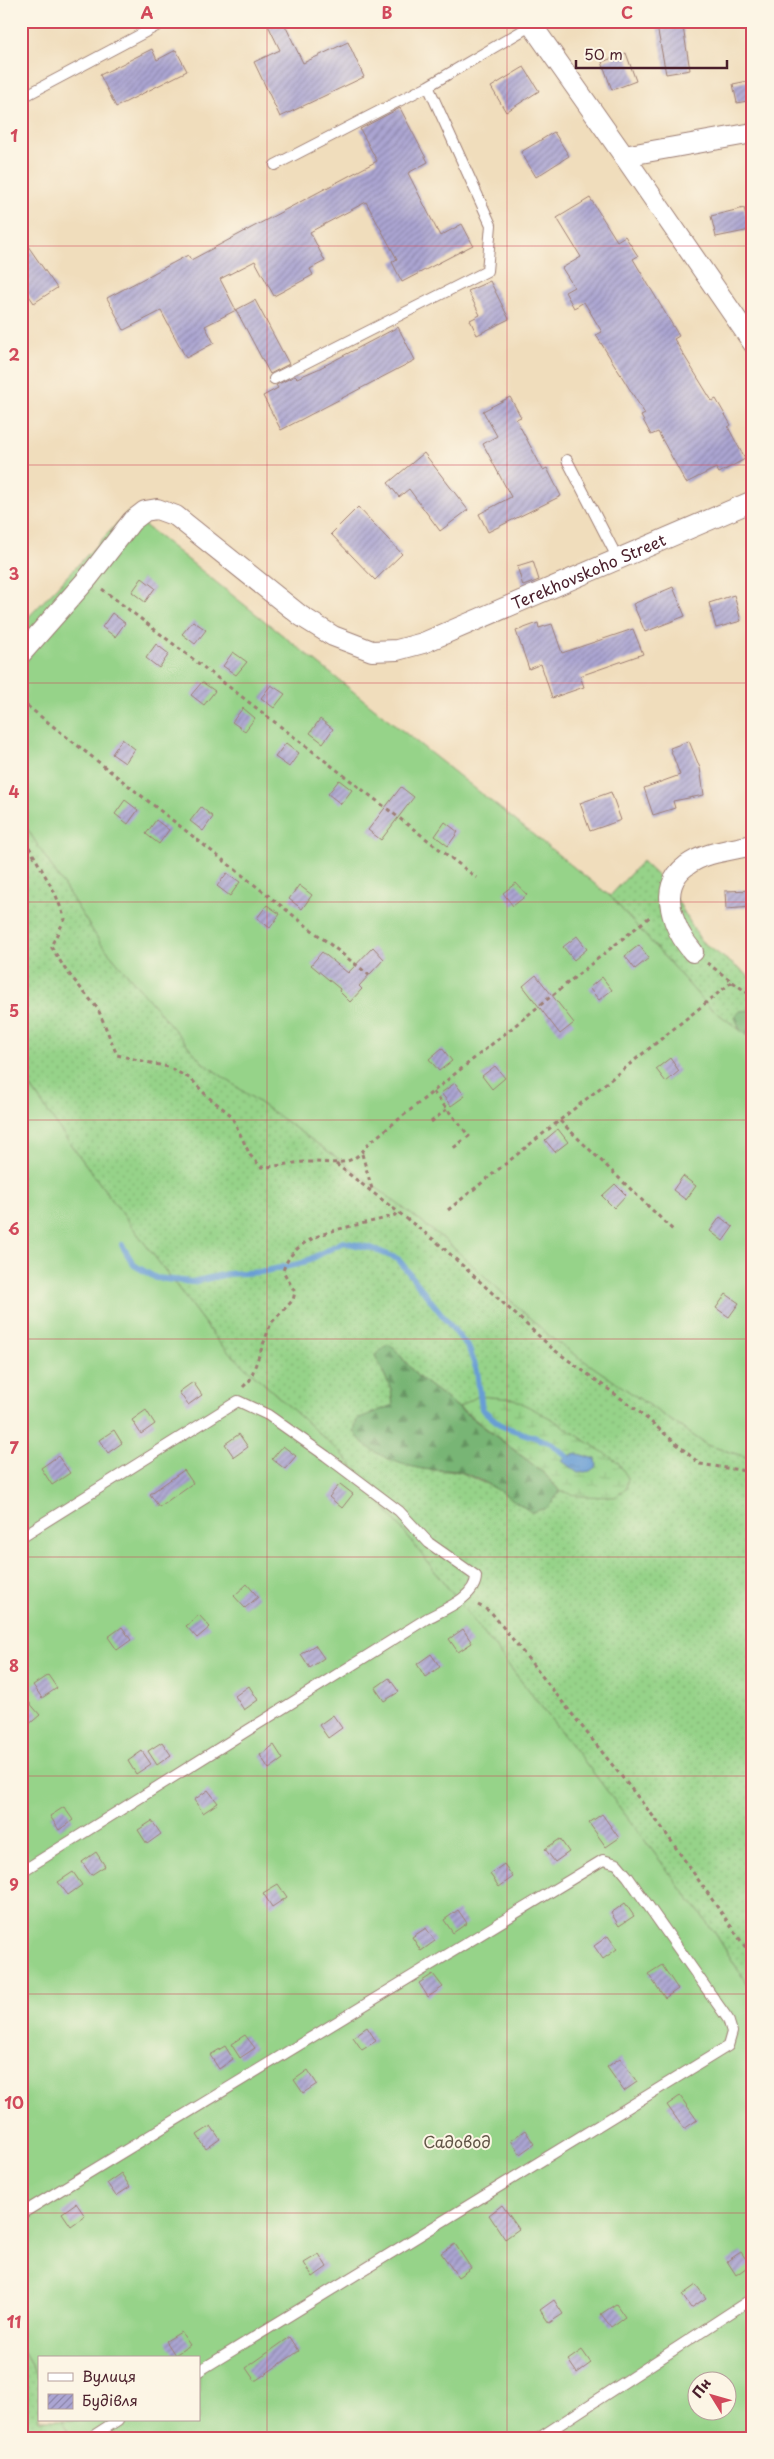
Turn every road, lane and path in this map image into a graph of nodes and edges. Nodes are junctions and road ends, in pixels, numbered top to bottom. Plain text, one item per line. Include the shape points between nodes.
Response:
1 (166, 21) edge
2 (530, 23) edge
3 (428, 86) junction
4 (21, 98) edge
5 (753, 133) edge
6 (624, 156) junction
7 (275, 165) dead end
8 (753, 343) edge
9 (274, 378) dead end
10 (567, 460) dead end
11 (753, 501) edge
12 (618, 559) junction
13 (88, 578) junction
14 (21, 654) edge
15 (21, 701) edge
16 (21, 833) edge
17 (753, 845) edge
18 (477, 878) dead end
19 (670, 901) junction
20 (693, 952) joint
21 (369, 976) dead end
22 (732, 982) junction
23 (753, 997) edge
24 (434, 1092) junction
25 (447, 1109) junction
26 (560, 1121) junction
27 (432, 1122) dead end
28 (452, 1149) dead end
29 (362, 1154) junction
30 (336, 1164) junction
31 (373, 1191) junction
32 (397, 1210) junction
33 (448, 1210) dead end
34 (675, 1232) dead end
35 (238, 1401) junction
36 (753, 1472) edge
37 (21, 1537) edge
38 (464, 1598) junction
39 (21, 1872) edge
40 (753, 1958) edge
41 (21, 2214) edge
42 (753, 2298) edge
43 (200, 2370) edge
44 (115, 2422) edge
45 (90, 2438) edge
46 (539, 2438) edge

1 - 4 lane
2 - 3 lane
2 - 6 street
3 - 7 lane
3 - 9 lane via 491,225 487,271
5 - 6 street
6 - 8 street
10 - 12 lane
11 - 12 street, Terekhovskoho Street
12 - 13 street, Terekhovskoho Street via 423,643 397,650 372,651 333,636 302,616 176,516 157,509 145,511 132,521
13 - 14 street, Terekhovskoho Street
13 - 18 path
15 - 21 path
16 - 30 path via 55,893 65,919 51,946 98,1010 117,1055 168,1067 191,1079 231,1115 250,1155 261,1167 304,1162
17 - 19 street via 704,856 686,866 677,874
19 - 20 street via 675,926
19 - 24 path
20 - 22 path
22 - 23 path
22 - 26 path
24 - 25 path
24 - 29 path via 368,1144
25 - 27 path
25 - 28 path via 469,1136
26 - 33 path
26 - 34 path
29 - 30 path
29 - 31 path
30 - 31 path
31 - 32 path
32 - 35 path via 395,1215 383,1220 326,1232 294,1251 283,1270 295,1292 293,1300 271,1323 250,1380 240,1390
32 - 36 path via 438,1243 553,1349 637,1410 700,1464
35 - 37 lane
35 - 38 lane via 268,1415 326,1456 399,1511 429,1543 462,1567 472,1570 476,1582
38 - 39 lane via 417,1624
38 - 40 path via 492,1612 660,1825
41 - 43 lane via 603,1860 617,1864 728,2019 732,2032 728,2046
42 - 46 lane
44 - 45 lane

